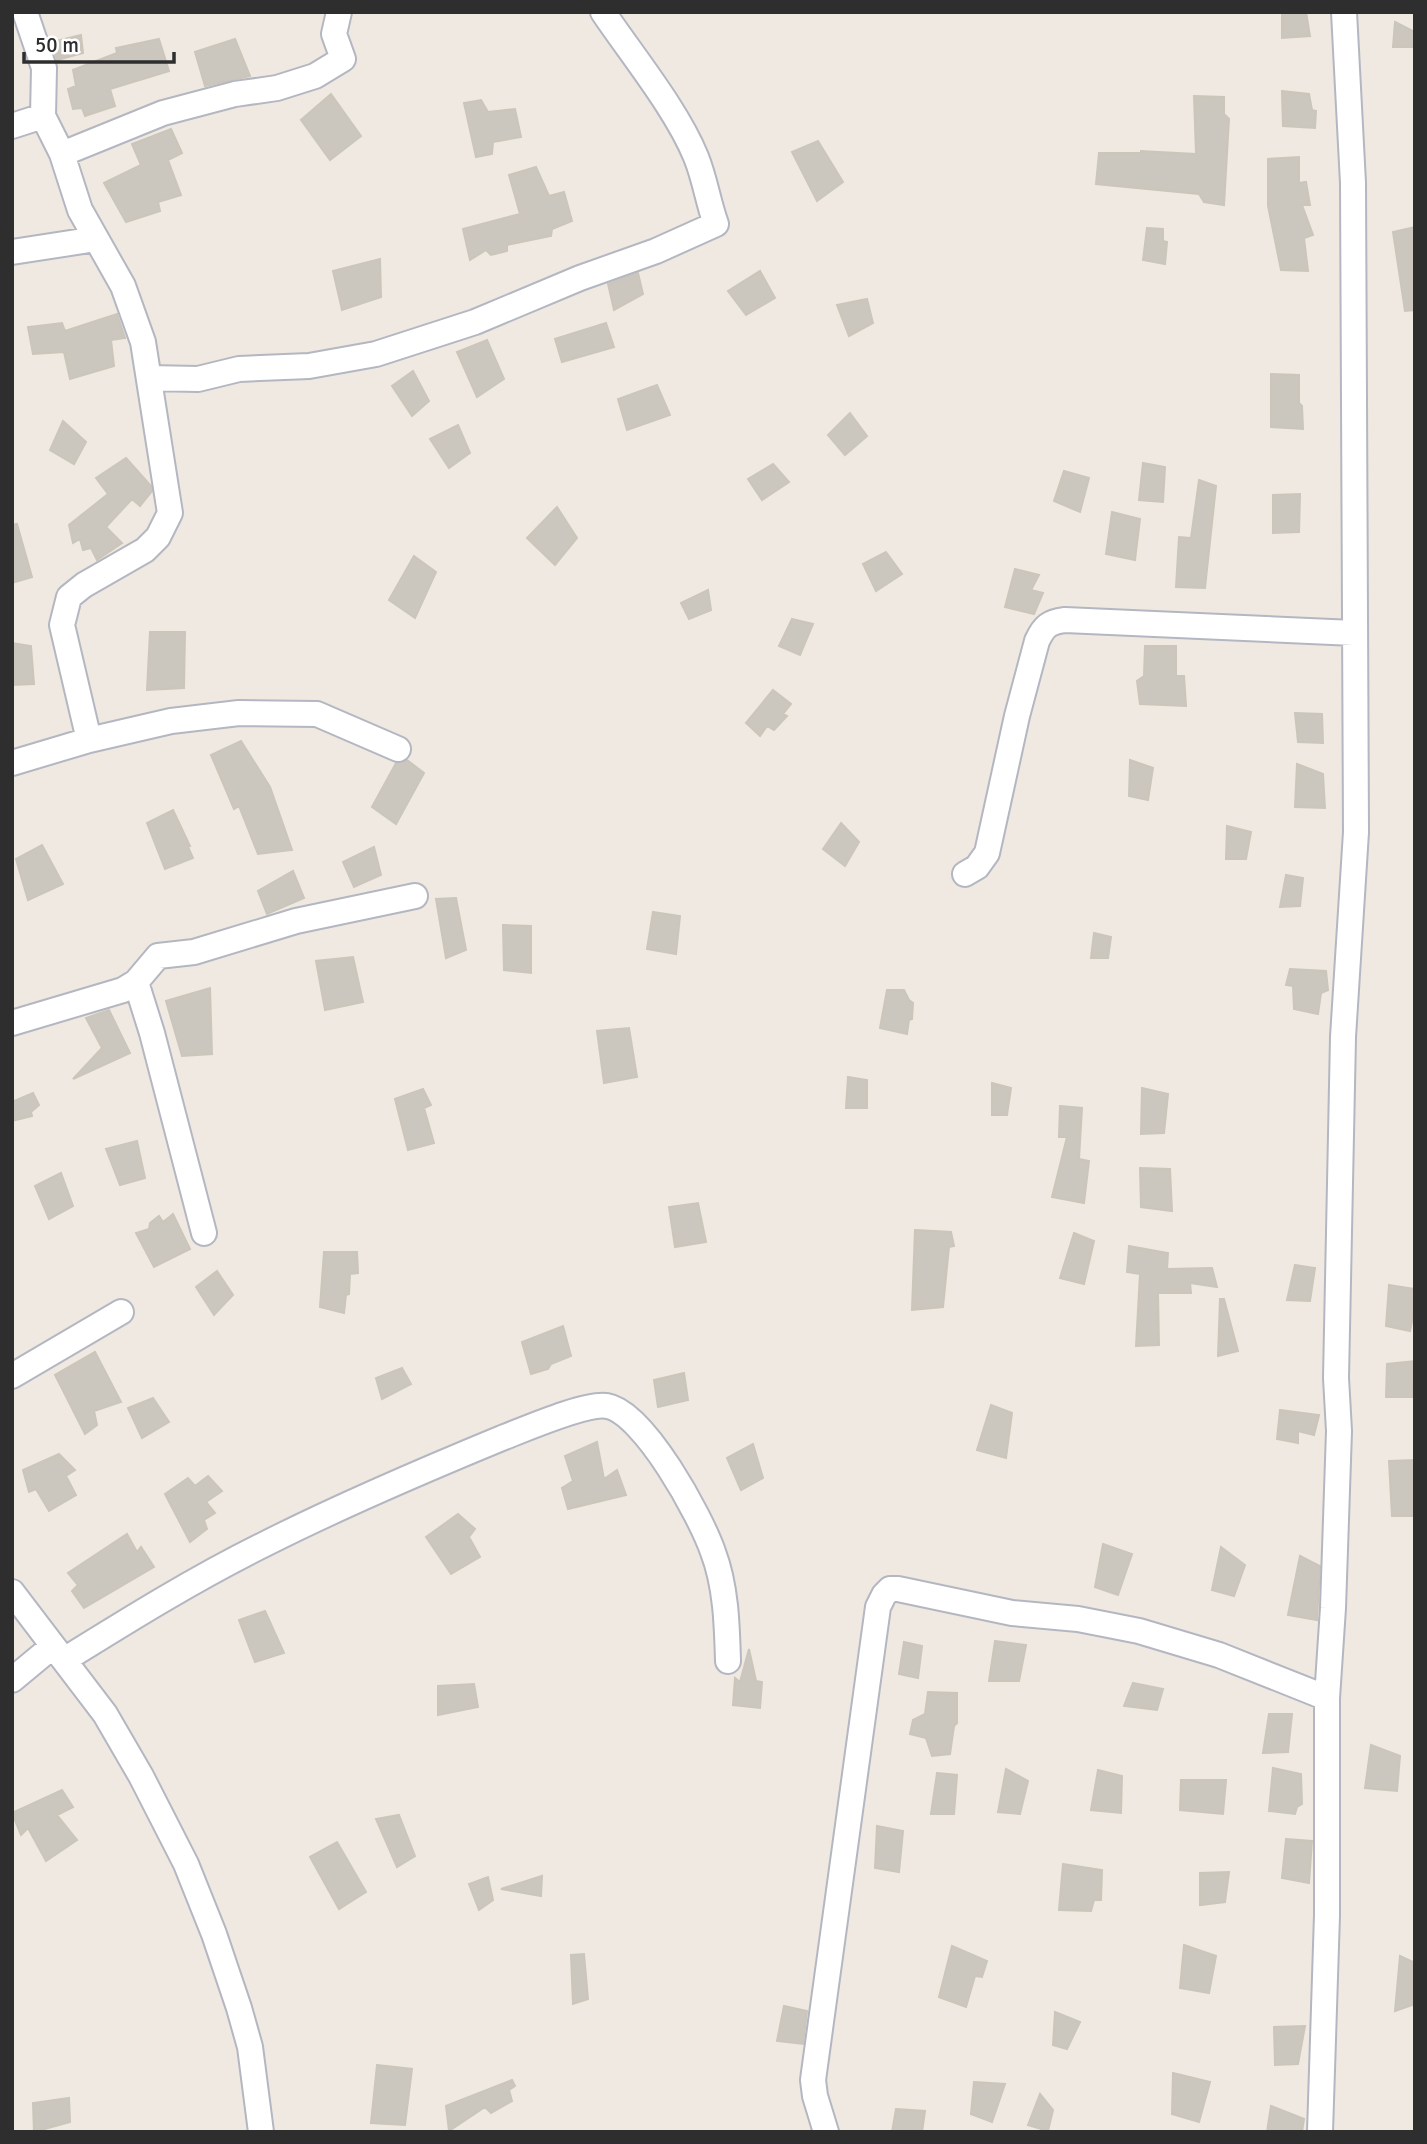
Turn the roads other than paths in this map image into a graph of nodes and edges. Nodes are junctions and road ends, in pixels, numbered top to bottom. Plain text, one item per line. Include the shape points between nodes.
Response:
1 (25, 12) edge
2 (339, 12) edge
3 (603, 12) edge
4 (1343, 12) edge
5 (43, 116) junction
6 (12, 127) edge
7 (62, 154) junction
8 (96, 239) junction
9 (12, 252) edge
10 (149, 378) junction
11 (1354, 633) junction
12 (89, 740) junction
13 (398, 749) dead end
14 (12, 763) edge
15 (965, 874) dead end
16 (415, 896) dead end
17 (136, 982) junction
18 (12, 1023) edge
19 (204, 1233) dead end
20 (121, 1312) dead end
21 (12, 1377) edge
22 (12, 1592) edge
23 (59, 1653) junction
24 (728, 1661) dead end
25 (12, 1680) edge
26 (1326, 1698) junction
27 (261, 2132) edge
28 (826, 2132) edge
29 (1320, 2132) edge

1 - 5 street via 44,68
2 - 7 street via 334,34 343,59 315,76 163,113
3 - 10 street via 695,155 716,224 475,322 376,354 309,366 239,369 198,379
4 - 11 street via 1353,183
5 - 6 street
5 - 7 street
7 - 8 street via 80,210
8 - 9 street
8 - 10 street via 123,286 143,342
10 - 12 street via 170,513 159,537 145,550 69,597 62,625
11 - 15 street via 1051,622 1042,629 1034,653 987,853
11 - 26 street via 1356,832 1343,1037 1336,1378 1339,1431
12 - 13 street via 171,721 283,712 317,714
12 - 14 street
16 - 17 street via 296,921 194,952 158,956
17 - 18 street via 123,990
17 - 19 street
20 - 21 street
22 - 23 street
23 - 24 street via 266,1543 425,1469 549,1419 604,1405 620,1409 645,1436 667,1463 699,1520 714,1553 722,1590
23 - 25 street
23 - 27 street via 105,1714 186,1864 250,2047
26 - 28 street via 1219,1655 1139,1631 890,1589 878,1607 813,2080
26 - 29 street via 1327,1915

